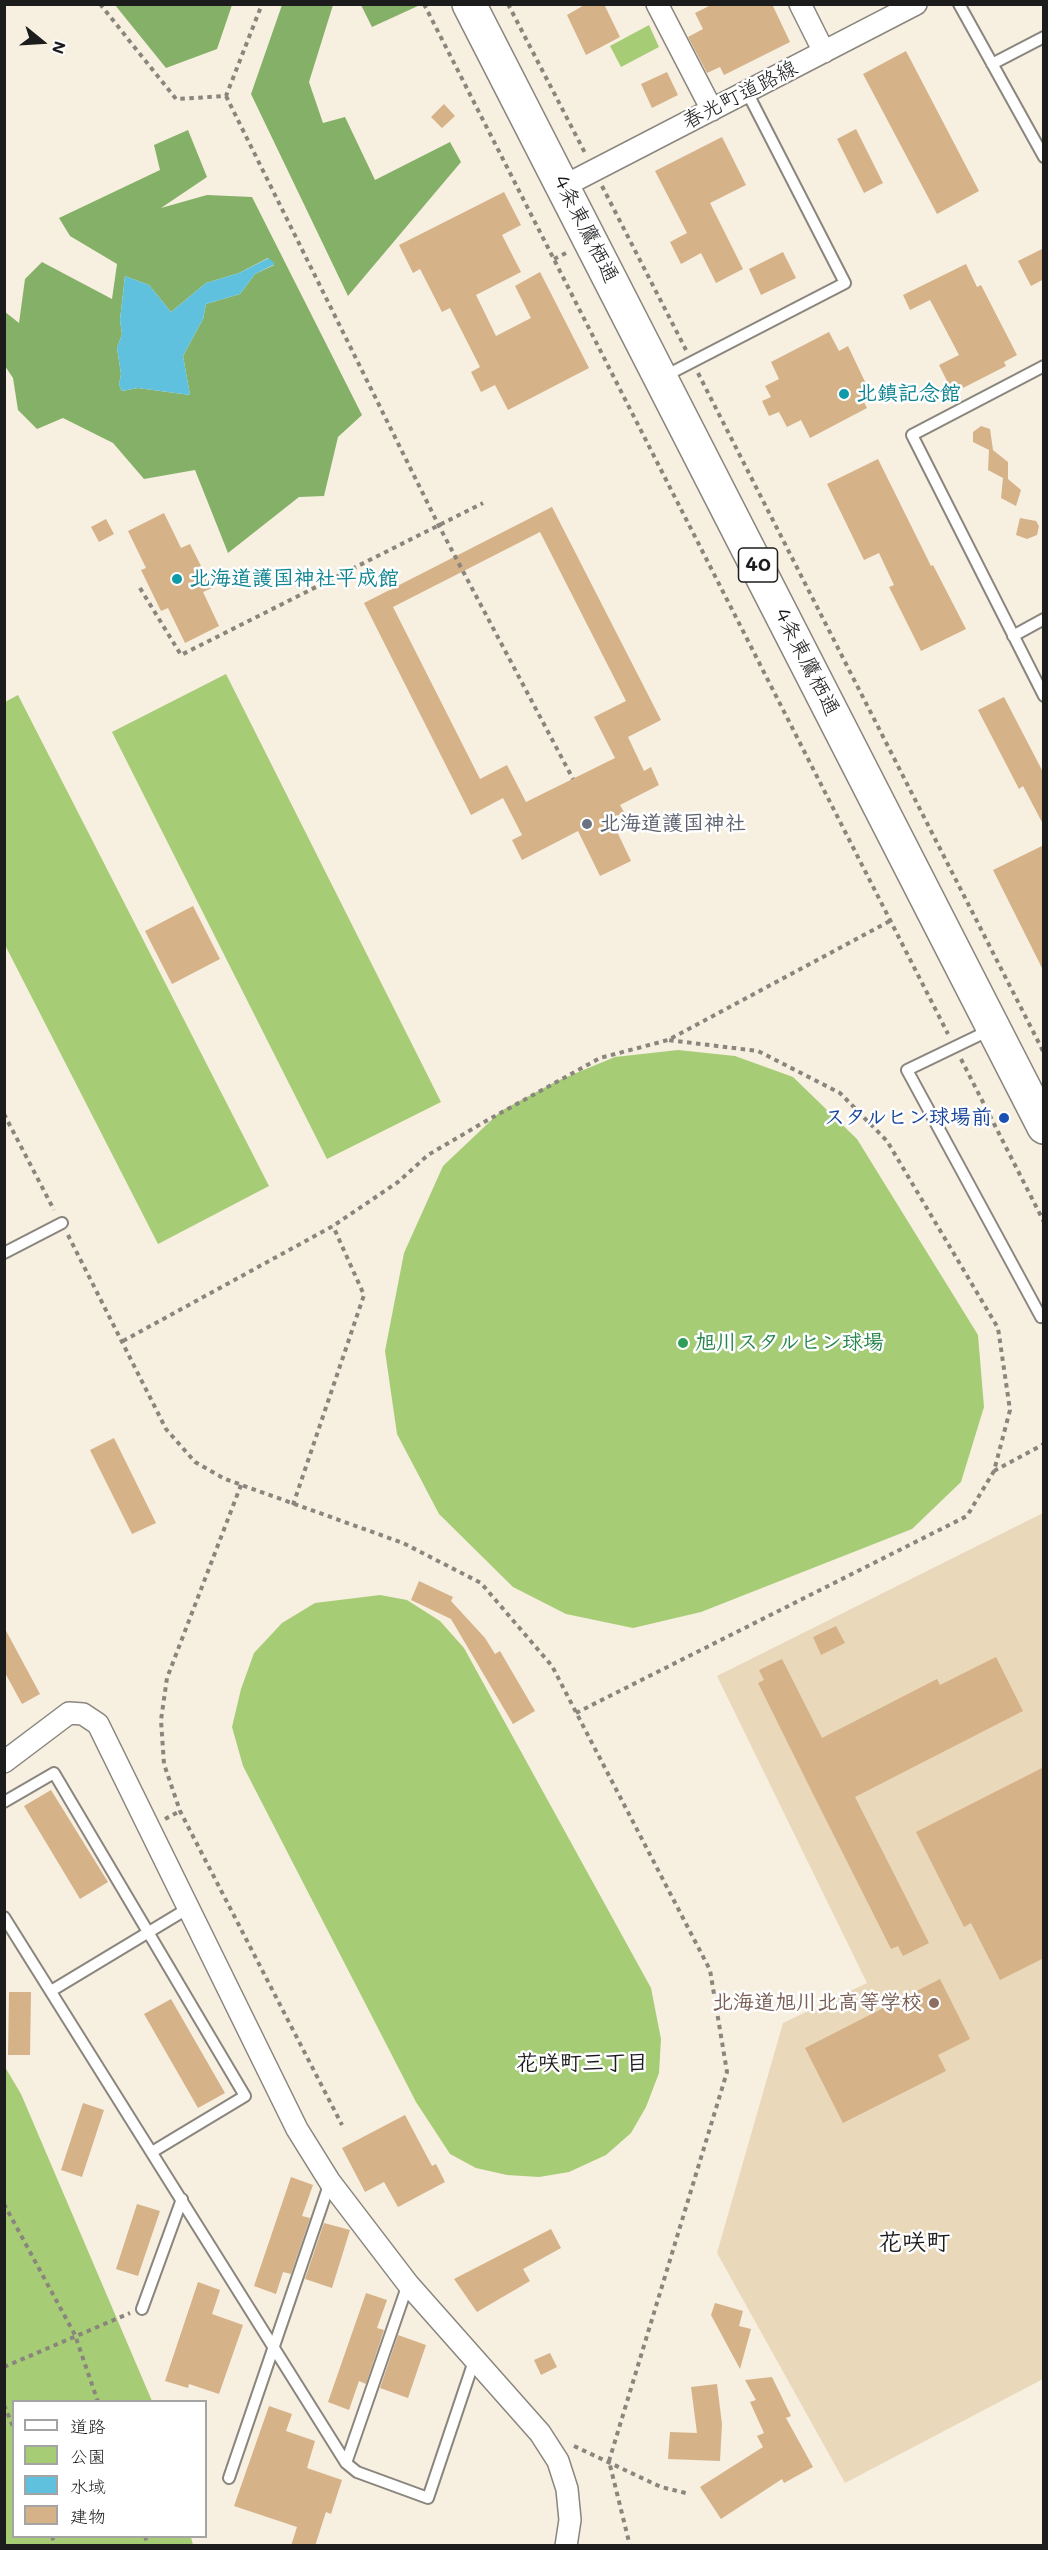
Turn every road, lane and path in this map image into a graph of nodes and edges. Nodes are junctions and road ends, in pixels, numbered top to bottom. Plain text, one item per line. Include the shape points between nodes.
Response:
1 (100, 4) edge
2 (262, 4) edge
3 (424, 4) edge
4 (508, 4) edge
5 (657, 4) edge
6 (800, 4) edge
7 (916, 4) edge
8 (959, 4) edge
9 (470, 5) edge
10 (1044, 37) edge
11 (824, 52) junction
12 (992, 64) junction
13 (747, 92) junction
14 (226, 96) junction
15 (712, 110) junction
16 (1044, 157) edge
17 (594, 171) junction
18 (564, 186) junction
19 (692, 362) junction
20 (1044, 366) edge
21 (662, 377) junction
22 (483, 503) dead end
23 (439, 525) junction
24 (140, 588) dead end
25 (1044, 619) edge
26 (1013, 636) junction
27 (1044, 696) edge
28 (573, 779) dead end
29 (890, 920) junction
30 (993, 1029) junction
31 (950, 1038) dead end
32 (668, 1040) junction
33 (956, 1049) dead end
34 (1044, 1053) edge
35 (1044, 1127) edge
36 (1044, 1222) edge
37 (62, 1223) dead end
38 (333, 1226) junction
39 (4, 1253) edge
40 (1044, 1316) edge
41 (1044, 1444) edge
42 (994, 1471) junction
43 (241, 1485) junction
44 (293, 1505) junction
45 (576, 1713) junction
46 (4, 1761) edge
47 (4, 1802) edge
48 (187, 1909) junction
49 (4, 1917) edge
50 (146, 1932) junction
51 (51, 1991) junction
52 (342, 2125) dead end
53 (152, 2152) junction
54 (330, 2182) junction
55 (182, 2199) junction
56 (4, 2204) edge
57 (408, 2284) junction
58 (142, 2309) joint
59 (75, 2335) junction
60 (274, 2346) junction
61 (475, 2358) junction
62 (4, 2367) edge
63 (97, 2400) edge
64 (4, 2405) edge
65 (12, 2424) edge
66 (540, 2433) junction
67 (609, 2461) junction
68 (346, 2463) junction
69 (229, 2478) dead end
70 (690, 2494) dead end
71 (566, 2546) edge
72 (630, 2546) edge

1 - 14 path via 176,99
2 - 14 path
3 - 29 path
4 - 17 path
5 - 15 street
6 - 11 street
7 - 11 street, 春光町道路線
8 - 12 lane
9 - 18 highway, 4条東鷹栖通 / 40
10 - 12 lane
11 - 13 street, 春光町道路線
12 - 16 lane
13 - 15 street, 春光町道路線
13 - 19 lane via 845,283
14 - 23 path
15 - 17 street, 春光町道路線
17 - 18 street, 春光町道路線
17 - 19 path
18 - 21 highway, 4条東鷹栖通 / 40
19 - 21 lane
19 - 34 path
20 - 26 lane via 912,435
21 - 30 highway, 4条東鷹栖通 / 40
22 - 23 path
23 - 24 path via 180,655
23 - 28 path
25 - 26 lane
26 - 27 lane
29 - 31 path
29 - 32 path
30 - 35 highway, 4条東鷹栖通 / 40
30 - 40 lane via 907,1070 1041,1317
32 - 38 path via 600,1058 486,1121 428,1155 398,1182
32 - 42 path via 758,1051 840,1093 887,1141 998,1328 1010,1410
33 - 36 path
37 - 39 lane
38 - 43 path via 123,1341 166,1429 195,1462
38 - 44 path via 364,1295
41 - 42 path
42 - 45 path via 967,1516
43 - 44 path
43 - 52 path via 167,1678 161,1720 164,1764 180,1811
44 - 45 path via 403,1543 481,1583 552,1666
45 - 67 path via 710,1970 727,2072
46 - 48 street via 69,1713 83,1714 98,1724
47 - 50 lane via 54,1773
48 - 50 lane
48 - 54 street via 297,2129
49 - 51 lane
50 - 51 lane
50 - 53 lane via 245,2096
51 - 53 lane
53 - 55 lane
54 - 57 street
54 - 60 lane
55 - 58 lane
55 - 60 lane
56 - 59 path
57 - 61 street
57 - 68 lane
58 - 59 path
59 - 62 path
59 - 63 path
60 - 68 lane
60 - 69 lane
61 - 66 street
61 - 68 lane via 428,2498 357,2472
64 - 65 path
66 - 67 path
66 - 71 street via 558,2461 567,2489 570,2520
67 - 70 path via 661,2487
67 - 72 path

